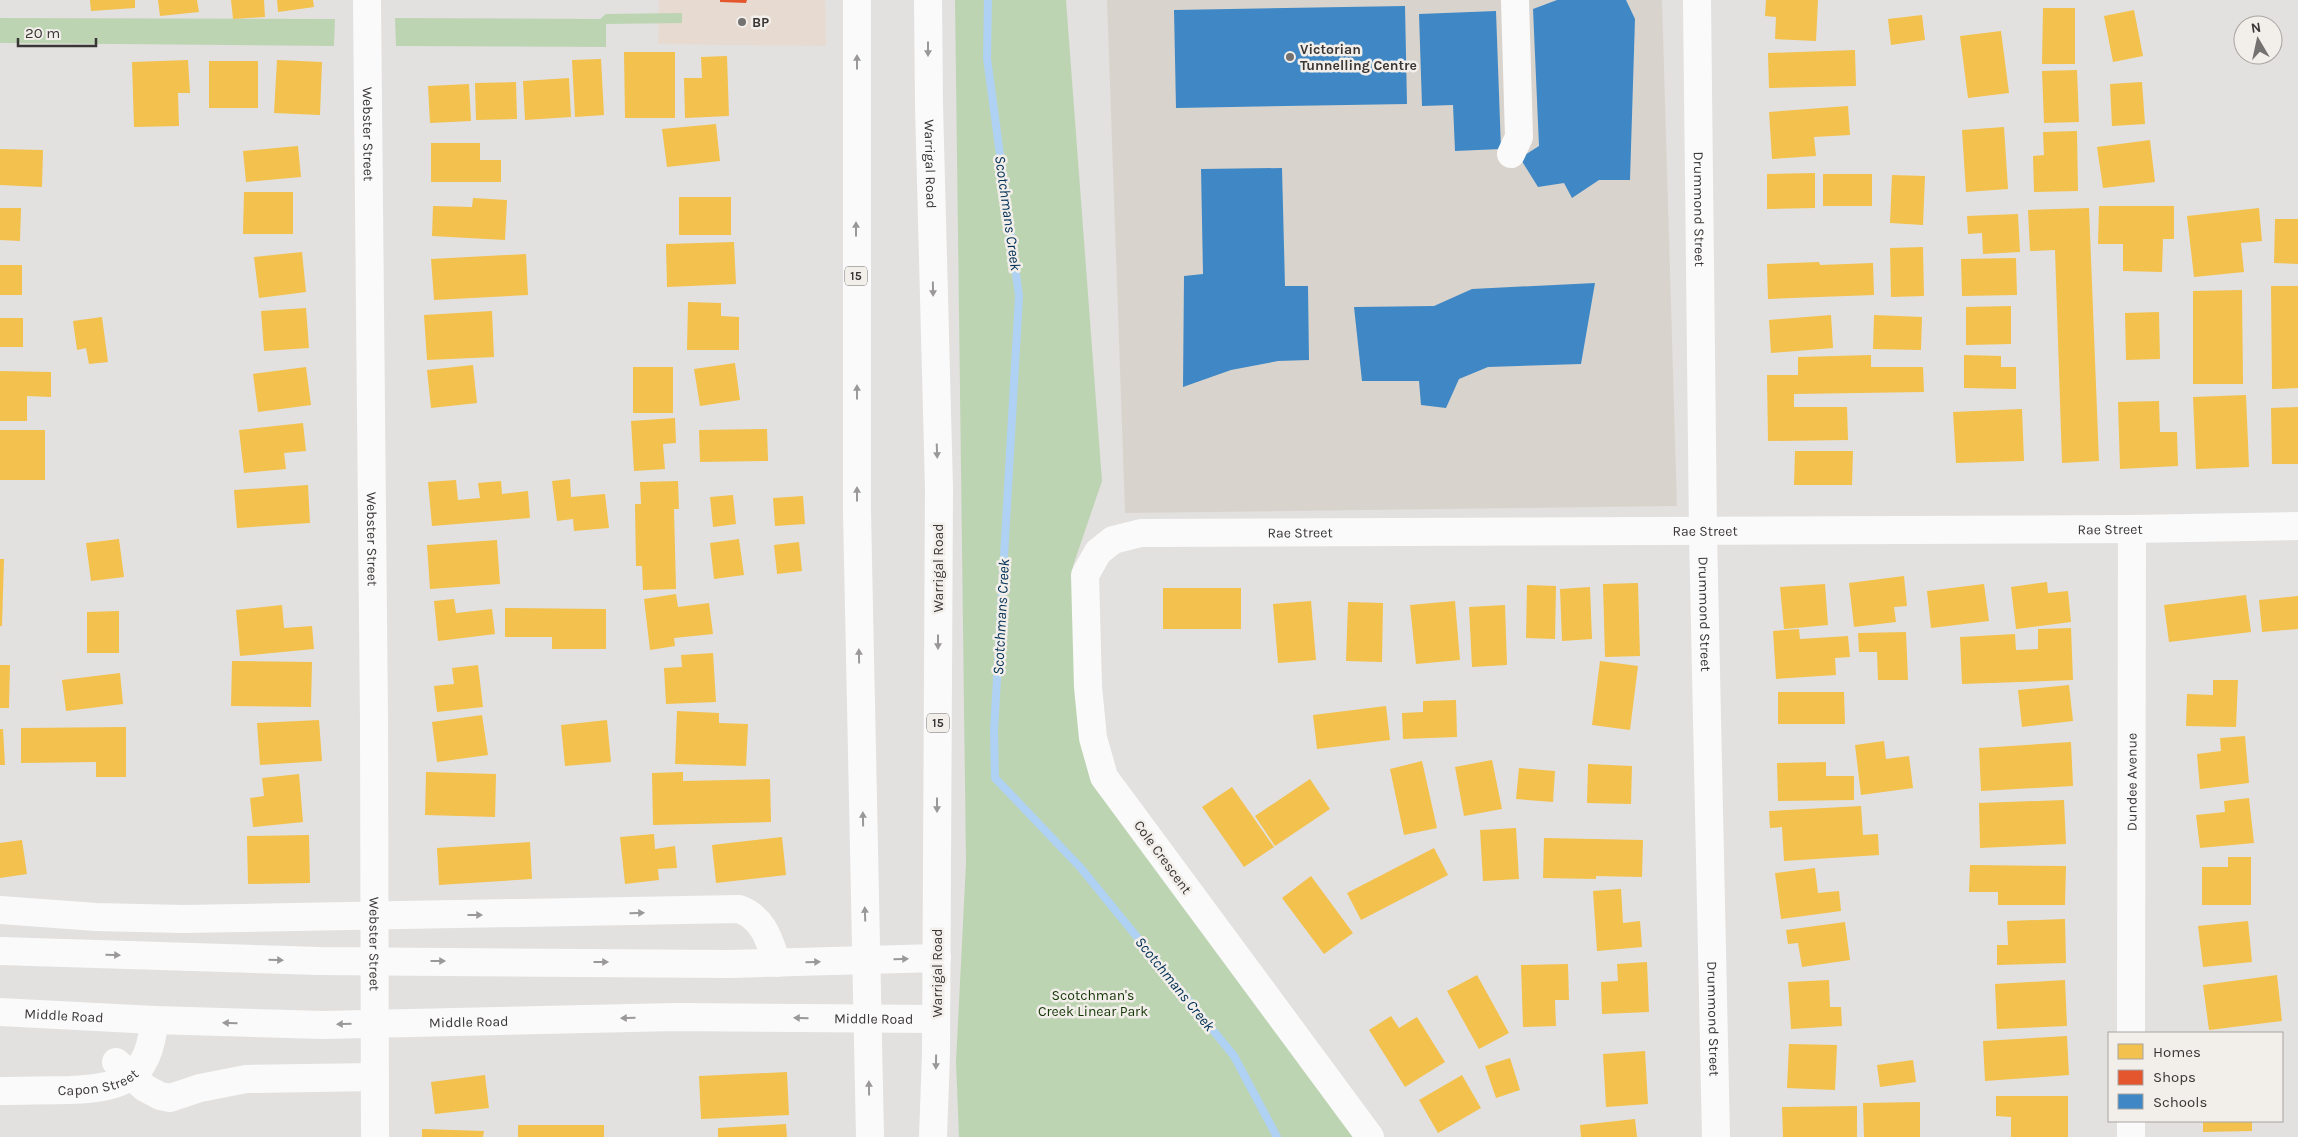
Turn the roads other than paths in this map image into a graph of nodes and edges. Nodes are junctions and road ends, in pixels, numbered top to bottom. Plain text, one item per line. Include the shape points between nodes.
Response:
1 (367, 0) edge
2 (857, 0) edge
3 (928, 0) edge
4 (1515, 0) edge
5 (1697, 0) edge
6 (1511, 154) dead end
7 (2298, 526) edge
8 (2132, 530) junction
9 (1703, 532) junction
10 (1113, 540) joint
11 (0, 910) edge
12 (373, 923) junction
13 (0, 951) edge
14 (936, 958) junction
15 (866, 960) junction
16 (777, 962) junction
17 (0, 1012) edge
18 (106, 1018) junction
19 (867, 1019) junction
20 (154, 1020) junction
21 (936, 1020) junction
22 (2131, 1032) edge
23 (131, 1067) junction
24 (0, 1072) edge
25 (375, 1077) junction
26 (0, 1091) edge
27 (2131, 1122) edge
28 (375, 1137) edge
29 (870, 1137) edge
30 (933, 1137) edge
31 (1370, 1137) edge
32 (1716, 1137) edge
33 (2131, 1137) edge

1 - 12 main road, Webster Street
15 -> 2 main road, 15 via 857,512
3 -> 14 main road, Warrigal Road / 15 via 939,488
4 - 6 main road via 1519,137
5 - 9 main road, Drummond Street
7 - 8 main road, Rae Street
8 - 9 main road, Rae Street
8 - 22 main road, Dundee Avenue
9 - 10 main road, Rae Street via 1141,533
9 - 32 main road, Drummond Street
10 - 31 main road, Cole Crescent via 1098,552 1085,575 1088,687 1093,738 1104,777
11 - 12 main road via 157,919
12 -> 16 main road via 739,909 751,915 766,930
12 - 25 main road, Webster Street
13 -> 16 main road via 301,961
15 -> 14 main road
14 - 21 main road, Warrigal Road / 15
16 -> 15 main road
15 - 19 main road, 15
17 - 18 main road, Middle Road
18 - 20 main road, Middle Road
18 - 23 main road, Capon Street
19 -> 20 main road, Middle Road via 676,1017 323,1024
19 - 21 main road, Middle Road
29 -> 19 main road, 15
20 - 23 main road, Capon Street via 151,1047
21 -> 30 main road, Warrigal Road / 15
23 - 24 main road, Capon Street via 93,1077
23 - 25 main road via 200,1088 262,1078
23 - 26 main road, Capon Street via 104,1088
25 - 28 main road, Webster Street
27 - 33 main road

